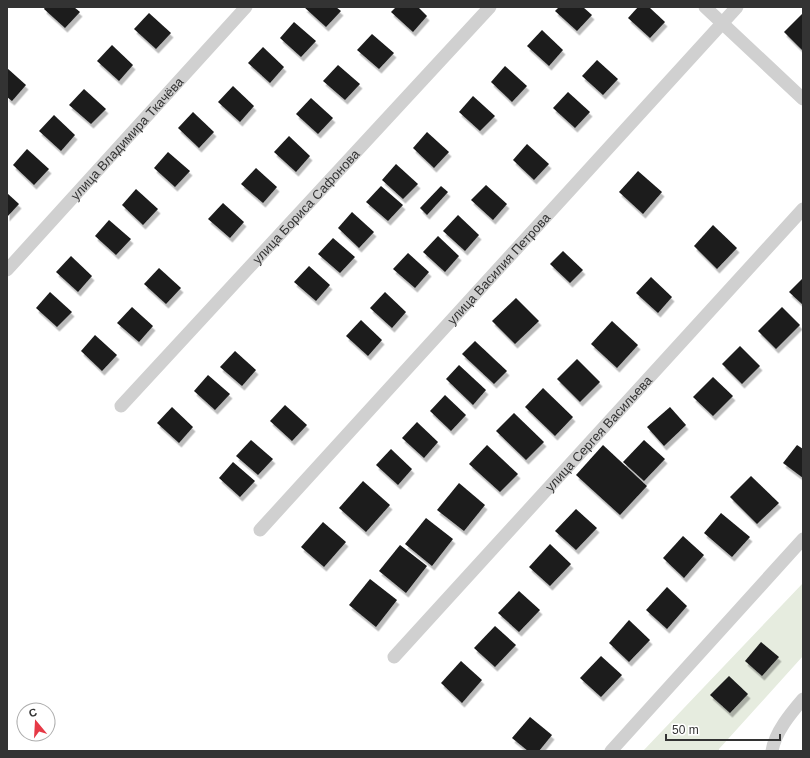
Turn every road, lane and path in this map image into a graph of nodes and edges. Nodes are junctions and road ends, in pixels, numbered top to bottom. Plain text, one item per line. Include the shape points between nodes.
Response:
1 (246, 7) edge
2 (490, 7) edge
3 (705, 7) edge
4 (737, 7) edge
5 (722, 23) junction
6 (803, 99) edge
7 (803, 209) edge
8 (7, 270) edge
9 (121, 406) dead end
10 (260, 530) dead end
11 (803, 538) edge
12 (394, 657) dead end
13 (803, 699) edge
14 (611, 751) edge
15 (772, 751) edge

1 - 8 street, улица Владимира Ткачёва
2 - 9 street, улица Бориса Сафонова
3 - 5 street
4 - 5 street, улица Василия Петрова
5 - 6 street
5 - 10 street, улица Василия Петрова
7 - 12 street, улица Сергея Васильева
11 - 14 street
13 - 15 street via 791,712

